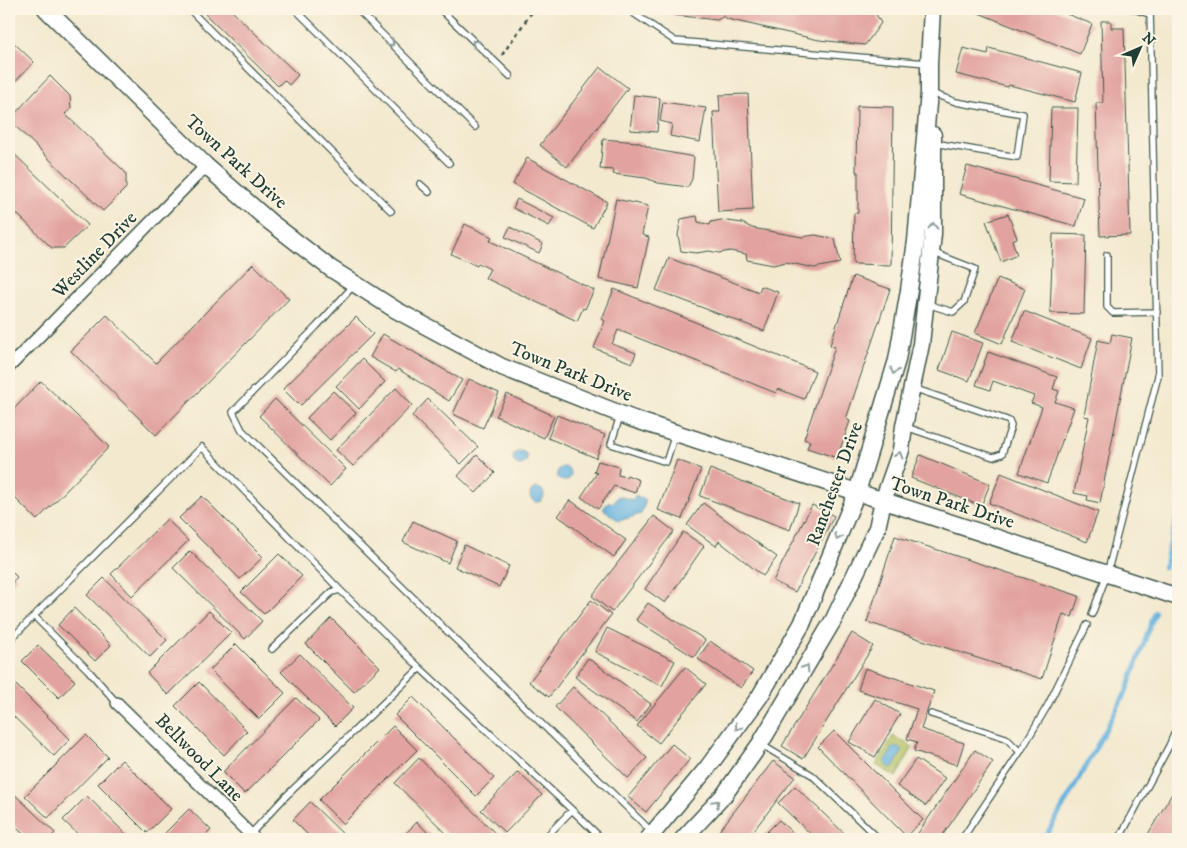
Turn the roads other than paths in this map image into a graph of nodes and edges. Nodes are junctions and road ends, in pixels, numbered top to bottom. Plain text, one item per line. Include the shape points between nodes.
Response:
1 (46, 9) edge
2 (189, 9) edge
3 (295, 9) edge
4 (356, 9) edge
5 (440, 9) edge
6 (627, 9) edge
7 (932, 9) edge
8 (1134, 9) edge
9 (1149, 11) edge
10 (928, 63) junction
11 (510, 76) dead end
12 (929, 92) junction
13 (475, 127) dead end
14 (934, 143) junction
15 (449, 163) dead end
16 (206, 166) junction
17 (420, 184) dead end
18 (429, 192) dead end
19 (391, 211) dead end
20 (931, 252) junction
21 (1107, 255) dead end
22 (355, 284) junction
23 (908, 290) junction
24 (926, 297) junction
25 (1157, 312) junction
26 (9, 368) edge
27 (912, 388) junction
28 (621, 414) junction
29 (904, 426) junction
30 (675, 433) junction
31 (857, 492) junction
32 (883, 501) junction
33 (1107, 574) junction
34 (340, 590) junction
35 (1178, 597) edge
36 (1092, 614) dead end
37 (34, 616) junction
38 (1088, 625) dead end
39 (9, 641) edge
40 (272, 649) dead end
41 (420, 668) junction
42 (760, 696) junction
43 (117, 702) joint
44 (781, 708) junction
45 (931, 714) dead end
46 (1178, 725) edge
47 (760, 744) junction
48 (1020, 752) junction
49 (572, 810) junction
50 (650, 836) edge
51 (251, 838) edge
52 (544, 839) edge
53 (602, 839) edge
54 (683, 839) edge
55 (879, 839) edge
56 (962, 839) edge
57 (1119, 839) edge

1 - 16 street, Town Park Drive
2 - 19 lane
3 - 15 lane
4 -> 13 lane
11 -> 5 lane
6 - 10 lane via 674,41
7 - 10 street, Ranchester Drive
8 - 9 lane
9 - 25 lane
10 - 12 street, Ranchester Drive
12 - 14 street, Ranchester Drive
12 - 14 lane via 956,102 1024,114 1017,157
12 - 23 street, Ranchester Drive via 916,241
20 -> 14 street, Ranchester Drive
16 - 22 street, Town Park Drive via 270,221
16 - 26 street, Westline Drive
17 - 18 lane
20 - 24 street, Ranchester Drive
20 - 24 lane via 975,268 964,302 953,312
21 - 25 lane via 1107,307 1113,312
22 - 28 street, Town Park Drive via 502,367
22 - 50 lane via 233,412 242,430
23 - 24 street
23 -> 31 street, Ranchester Drive via 897,360
24 - 27 street, Ranchester Drive
25 - 33 lane via 1158,376
27 - 29 street, Ranchester Drive
27 - 29 lane via 1004,419 1010,426 1002,454 993,457
28 - 30 street, Town Park Drive
28 - 30 lane via 611,444 666,462
32 -> 29 street, Ranchester Drive via 901,450
30 - 31 street, Town Park Drive
31 - 32 street, Town Park Drive
31 -> 42 street, Ranchester Drive via 802,624
32 - 33 street, Town Park Drive
44 -> 32 street, Ranchester Drive via 834,619 877,528
33 - 35 street, Town Park Drive
33 - 36 lane
34 - 37 lane via 202,447
34 - 40 lane via 332,592
34 - 41 lane
37 - 39 lane
37 - 43 lane
38 - 48 lane
41 - 49 lane
41 - 51 lane via 285,797
42 - 44 street
42 -> 50 street, Ranchester Drive via 708,767
43 - 51 street, Bellwood Lane
44 - 47 street, Ranchester Drive
45 - 48 lane via 1006,738
46 - 57 lane
54 -> 47 street, Ranchester Drive via 724,795
47 - 55 lane via 812,775
48 - 56 lane
49 - 52 lane
49 - 53 lane

